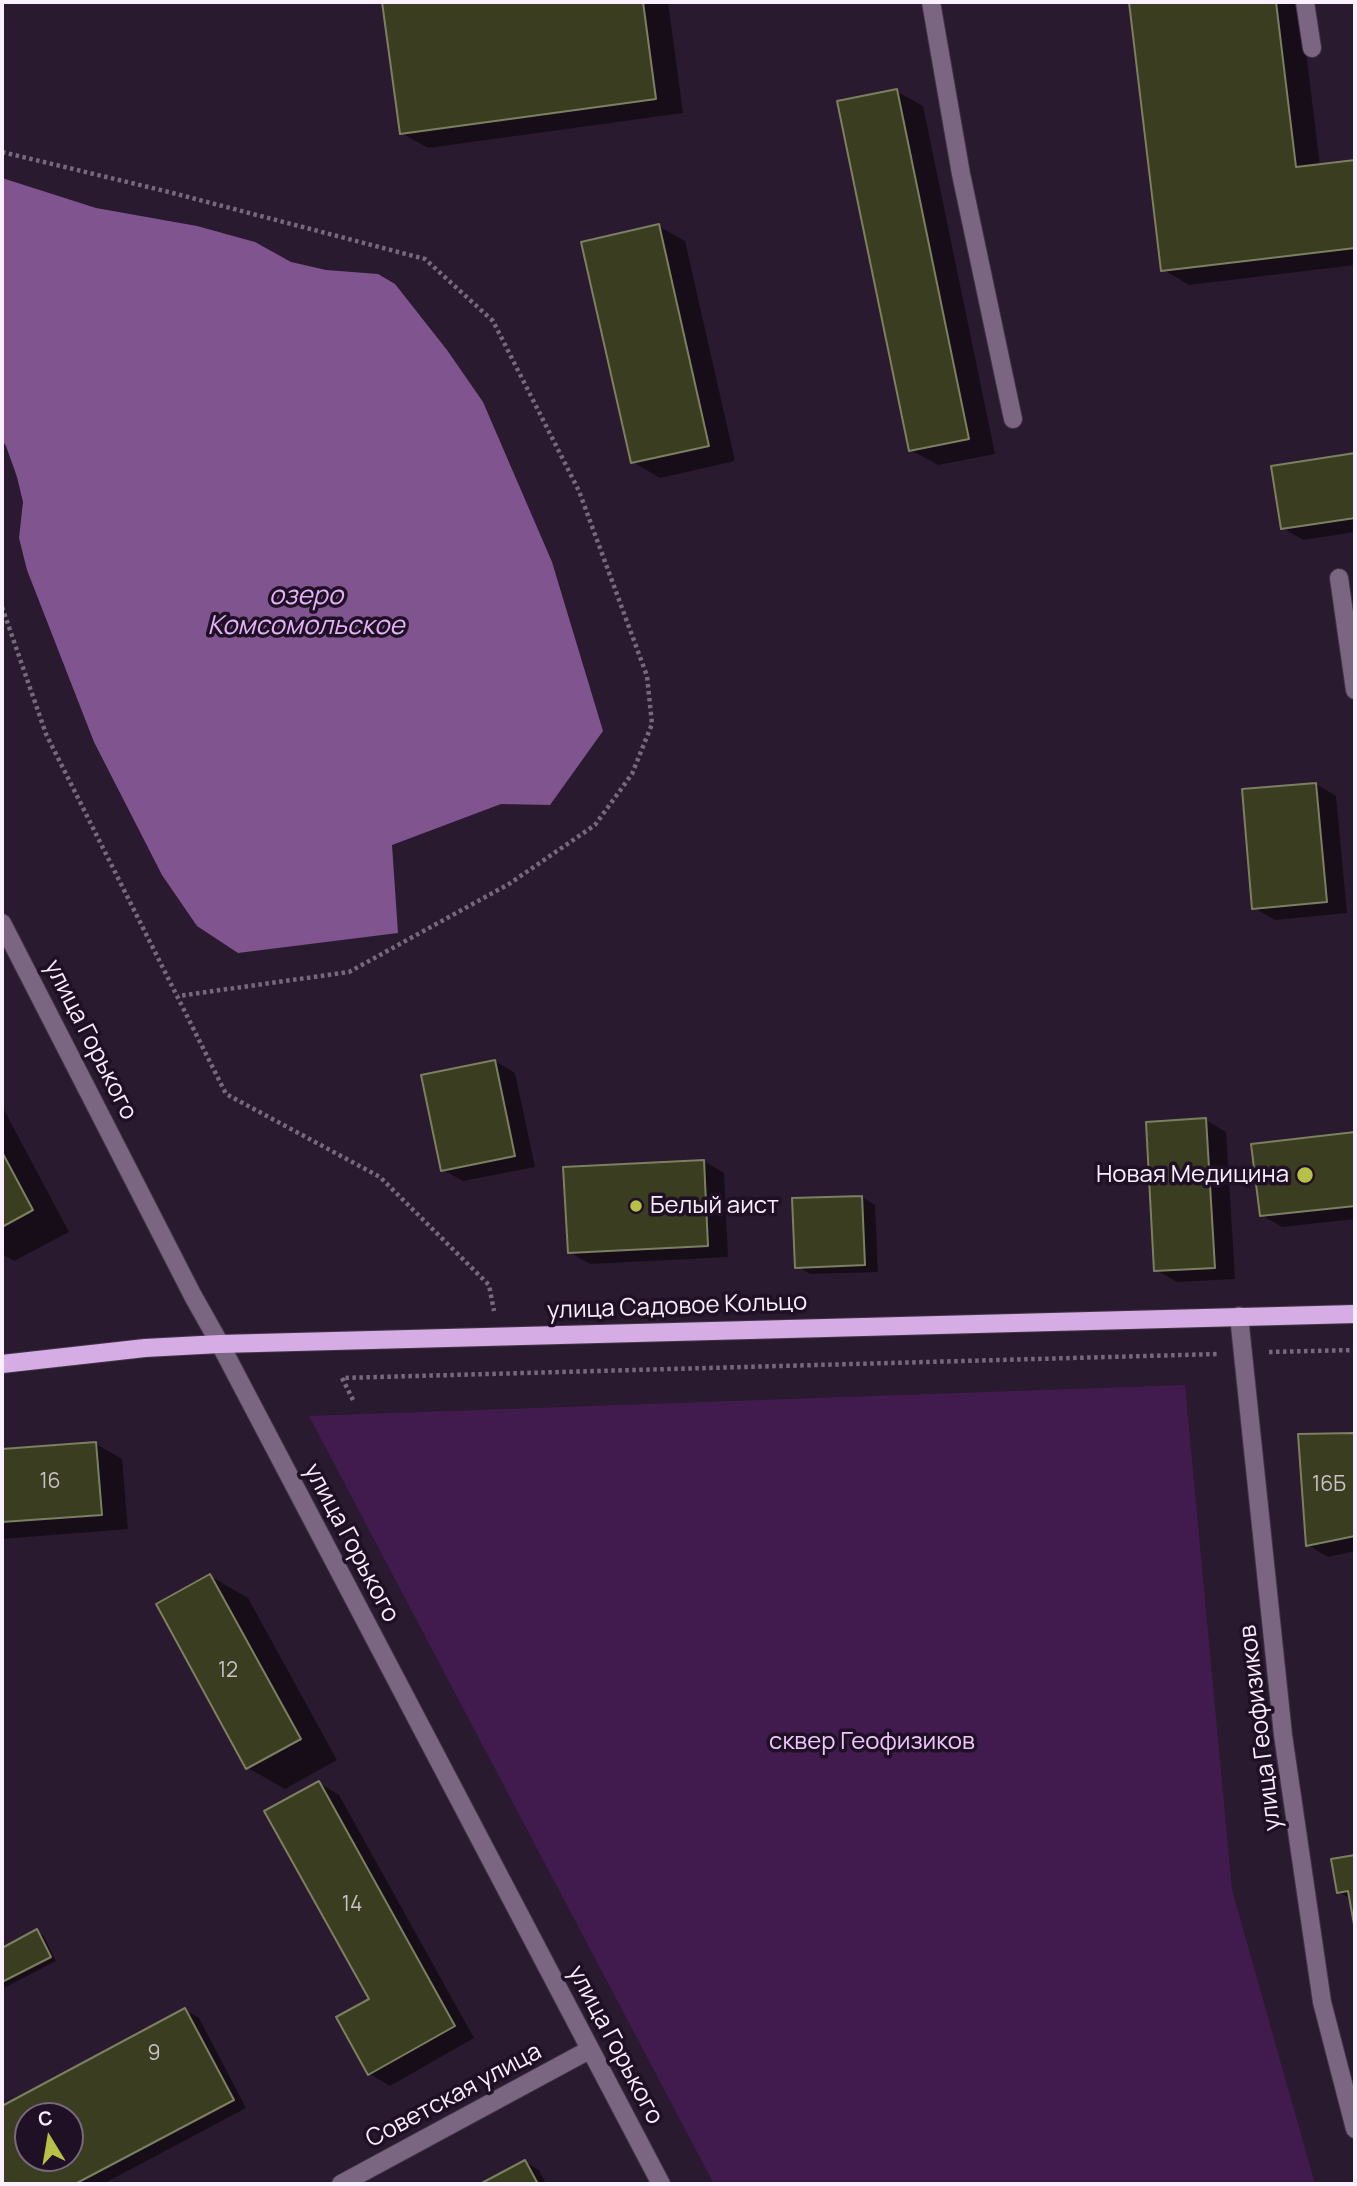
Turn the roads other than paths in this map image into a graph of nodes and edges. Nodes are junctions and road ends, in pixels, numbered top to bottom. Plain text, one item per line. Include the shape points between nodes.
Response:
1 (931, 2) edge
2 (1305, 2) edge
3 (1312, 48) dead end
4 (1013, 419) dead end
5 (1339, 578) dead end
6 (1355, 690) edge
7 (2, 923) edge
8 (1355, 1314) edge
9 (1240, 1316) junction
10 (220, 1344) junction
11 (2, 1364) edge
12 (589, 2050) junction
13 (1355, 2129) edge
14 (341, 2184) edge
15 (661, 2184) edge

1 - 4 street via 961,174
2 - 3 street
5 - 6 street
7 - 10 street, улица Горького
8 - 9 main road, улица Садовое Кольцо
9 - 10 main road, улица Садовое Кольцо
9 - 13 street, улица Геофизиков via 1283,1735 1322,2002
10 - 11 main road, улица Садовое Кольцо
10 - 12 street, улица Горького
12 - 14 street, Советская улица
12 - 15 street, улица Горького

